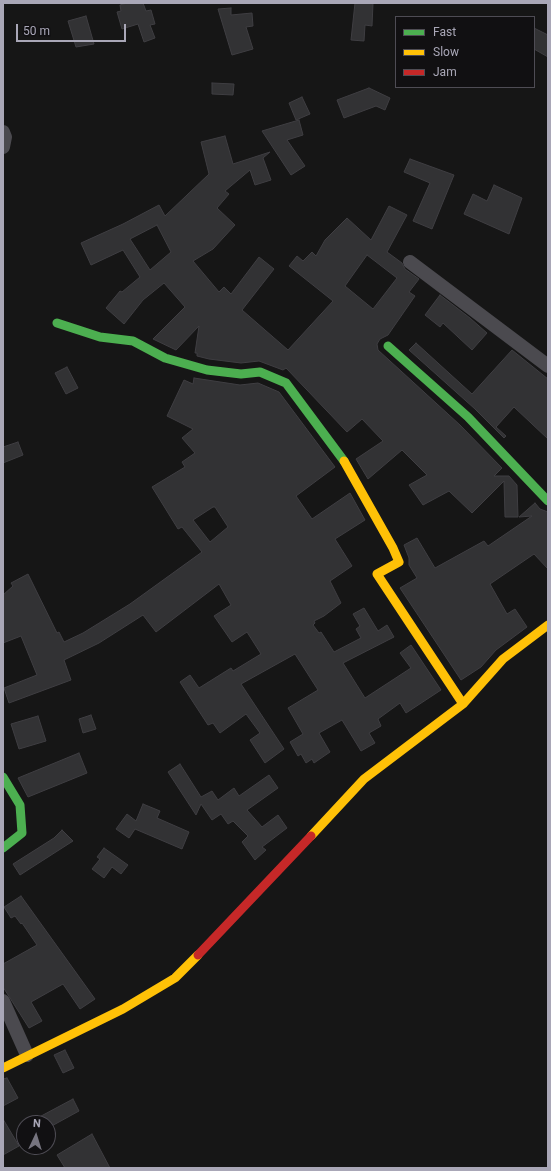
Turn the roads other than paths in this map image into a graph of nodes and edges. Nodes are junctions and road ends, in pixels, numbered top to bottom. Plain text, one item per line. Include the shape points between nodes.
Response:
1 (3, 132) edge
2 (3, 148) edge
3 (410, 262) dead end
4 (57, 323) dead end
5 (388, 346) dead end
6 (548, 366) edge
7 (548, 501) edge
8 (548, 625) edge
9 (463, 704) junction
10 (3, 777) edge
11 (3, 848) edge
12 (3, 1001) edge
13 (28, 1055) junction
14 (3, 1068) edge

1 - 2 street
3 - 6 street
4 - 9 street via 100,337 133,341 165,358 207,370 241,374 260,372 286,383 347,465 393,548 399,562 377,574
5 - 7 street via 468,417
8 - 9 street via 503,659
9 - 13 street via 364,779 231,922 175,978 122,1009
10 - 11 street via 20,805 22,833
12 - 13 street
13 - 14 street

